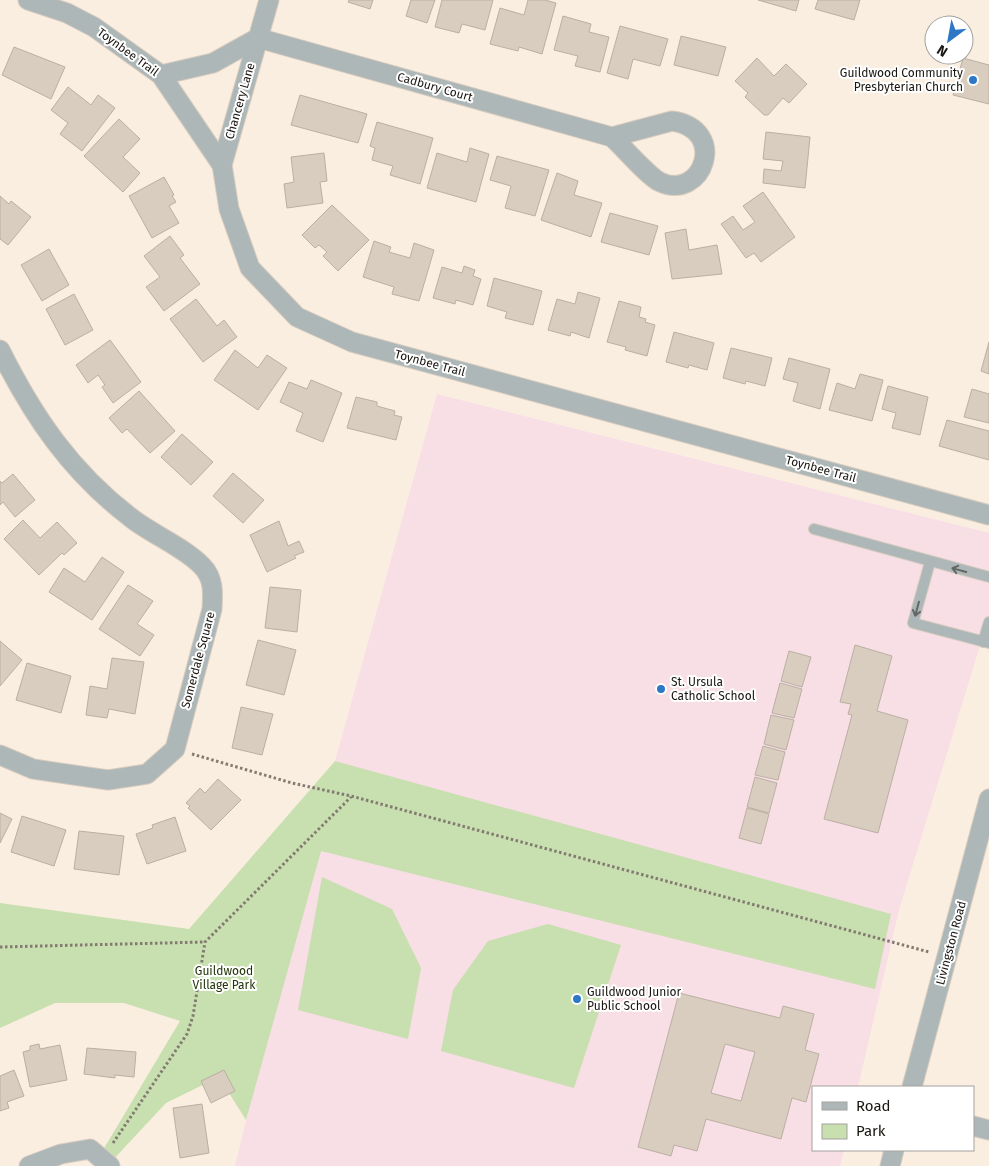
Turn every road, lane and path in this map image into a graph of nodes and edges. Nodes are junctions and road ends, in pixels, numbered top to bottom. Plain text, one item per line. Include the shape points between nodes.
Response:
1 (28, 0) edge
2 (269, 0) edge
3 (258, 38) junction
4 (161, 74) junction
5 (612, 137) junction
6 (222, 165) junction
7 (0, 350) edge
8 (989, 515) edge
9 (814, 529) dead end
10 (930, 562) junction
11 (989, 577) edge
12 (989, 622) edge
13 (986, 643) edge
14 (175, 749) junction
15 (0, 755) edge
16 (351, 796) junction
17 (989, 799) edge
18 (205, 942) junction
19 (0, 947) edge
20 (947, 956) junction
21 (912, 1086) edge
22 (974, 1126) edge
23 (989, 1130) edge
24 (894, 1151) edge
25 (106, 1162) edge
26 (28, 1166) edge
27 (890, 1166) edge

1 - 4 street, Toynbee Trail via 67,13 94,27
2 - 3 street, Chancery Lane
3 - 4 street, Chancery Lane via 213,63
3 - 5 street, Cadbury Court
3 - 6 street, Chancery Lane
4 - 6 street, Toynbee Trail
5 - 5 street, Cadbury Court via 659,182 674,185 689,182 703,166 704,145 692,127 683,123 672,121
6 - 8 street, Toynbee Trail via 228,209 250,268 296,317 352,342
7 - 14 street, Somerdale Square via 37,418 76,468 107,500 201,565 209,577 212,609
9 - 10 lane
11 -> 10 lane
10 -> 13 lane via 913,623
12 - 13 lane
14 - 15 street via 147,774 108,780 33,769
14 - 16 path via 264,776
16 - 18 path
16 - 20 path
17 - 20 street, Livingston Road
18 - 19 path
18 - 25 path via 187,1034
20 - 21 street, Livingston Road
22 - 23 street
24 - 27 street
25 - 26 street via 90,1149 61,1154

